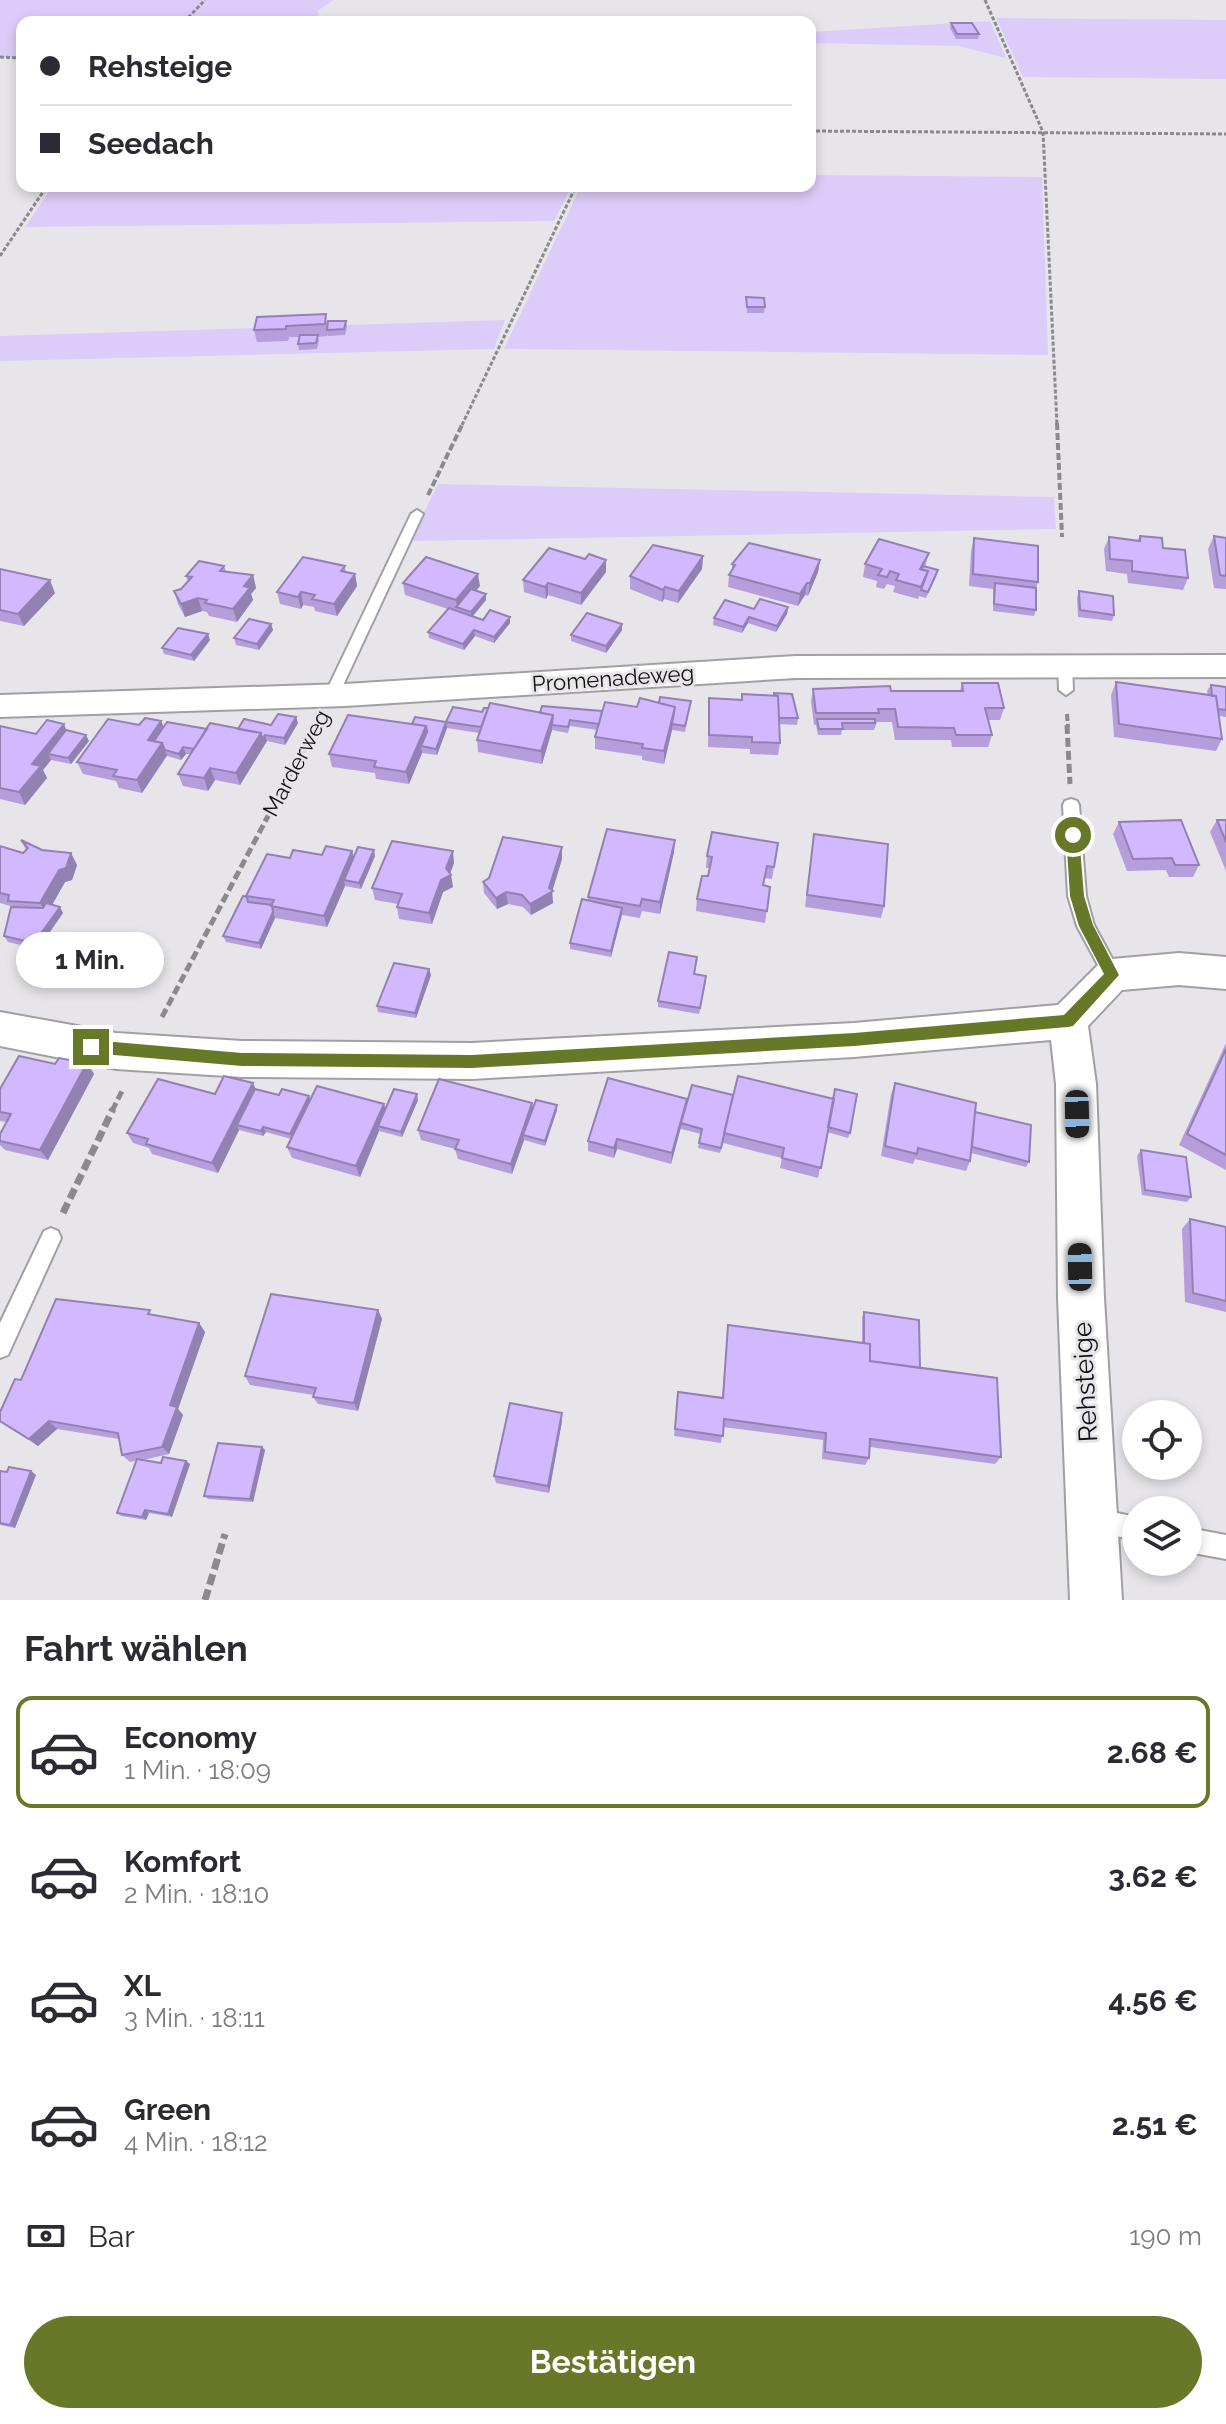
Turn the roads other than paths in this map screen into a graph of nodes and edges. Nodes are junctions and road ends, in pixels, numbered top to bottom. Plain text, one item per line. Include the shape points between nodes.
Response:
1 (417, 514) road end
2 (1226, 666) edge
3 (331, 696) junction
4 (0, 706) edge
5 (1071, 805) road end
6 (1226, 973) edge
7 (1112, 975) junction
8 (1068, 1021) junction
9 (0, 1029) edge
10 (51, 1238) road end
11 (0, 1347) edge
12 (1114, 1525) edge
13 (1202, 1543) edge
14 (1226, 1547) edge
15 (1096, 1600) edge

1 - 3 lane, Marderweg
2 - 3 street, Promenadeweg via 1066,678 796,667
3 - 4 street, Promenadeweg
5 - 7 lane via 1077,896
6 - 7 street via 1179,969
7 - 8 street
8 - 9 street via 854,1040 472,1061 242,1059 116,1051
8 - 12 street, Rehsteige via 1076,1084 1081,1298
10 - 11 lane
12 - 15 street, Rehsteige
13 - 14 lane

